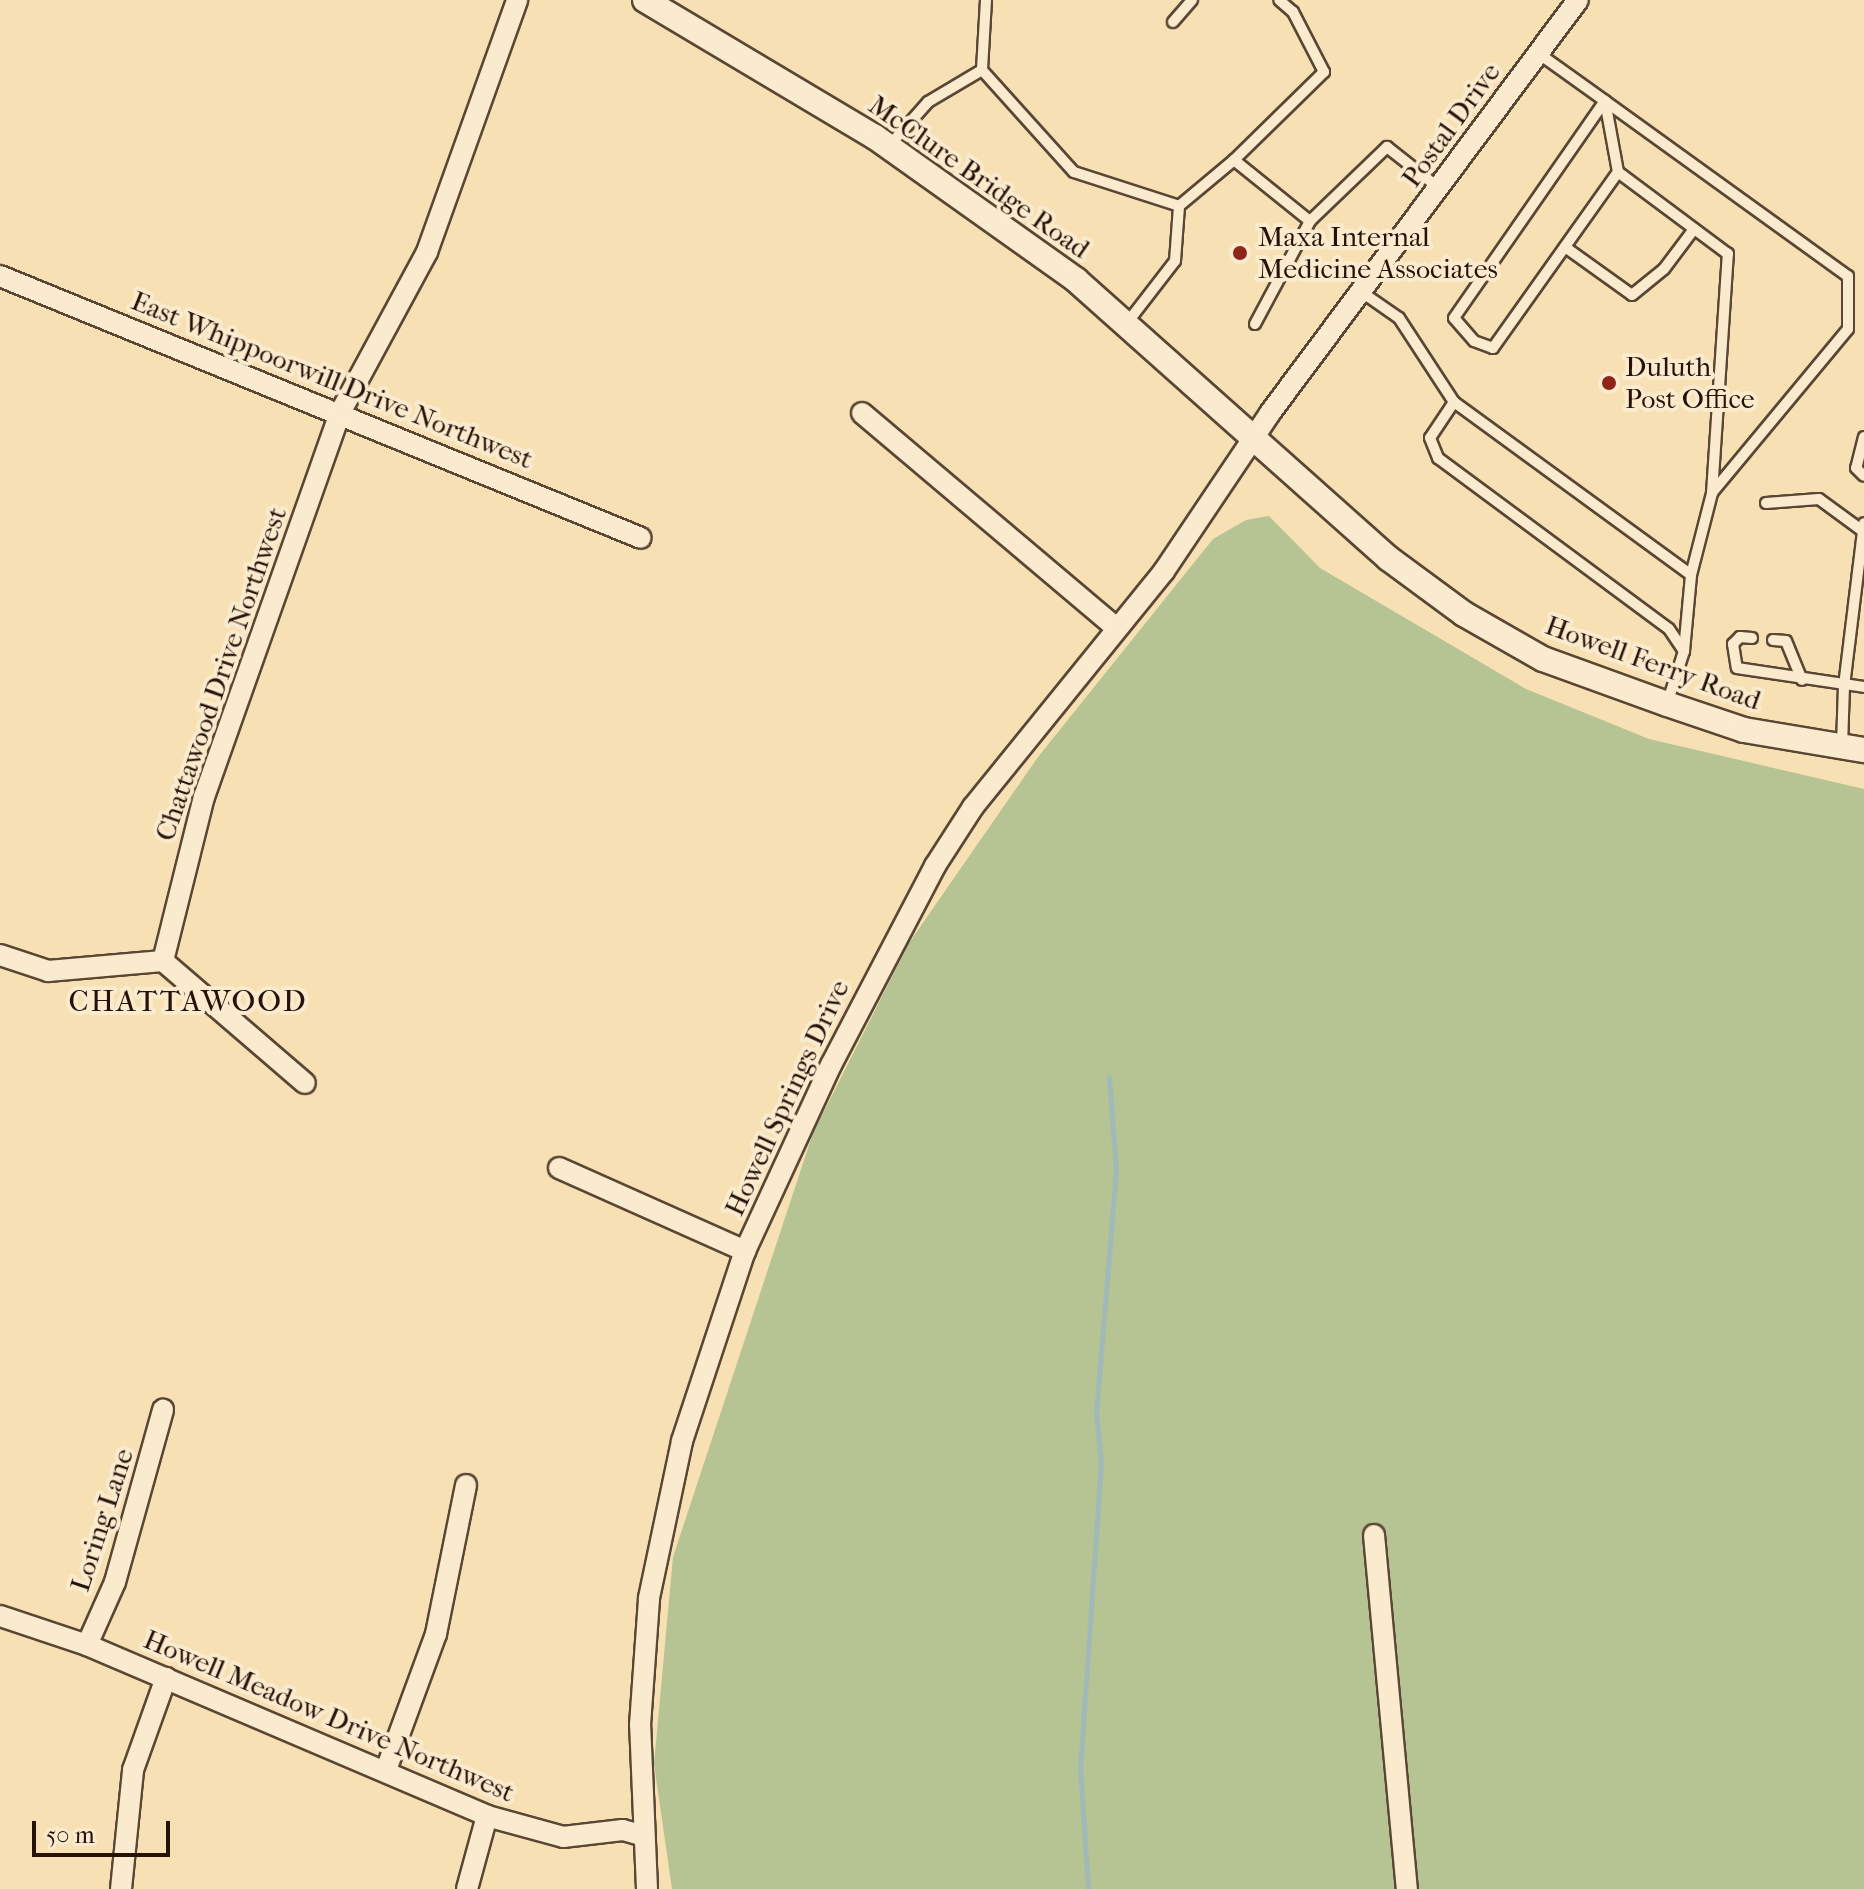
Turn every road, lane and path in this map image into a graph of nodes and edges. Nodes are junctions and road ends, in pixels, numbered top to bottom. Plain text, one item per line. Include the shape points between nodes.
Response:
1 (517, 0) edge
2 (645, 0) edge
3 (986, 0) edge
4 (1192, 0) edge
5 (1279, 0) edge
6 (1578, 0) edge
7 (1173, 22) dead end
8 (1538, 53) junction
9 (982, 70) junction
10 (1605, 101) junction
11 (888, 147) junction
12 (1234, 160) junction
13 (1618, 172) junction
14 (1439, 188) junction
15 (1179, 206) junction
16 (1310, 221) junction
17 (1694, 229) junction
18 (1565, 247) junction
19 (0, 276) edge
20 (1363, 293) junction
21 (1127, 324) junction
22 (1255, 324) dead end
23 (1454, 402) junction
24 (340, 413) junction
25 (862, 413) dead end
26 (1254, 436) junction
27 (1864, 437) edge
28 (1864, 476) edge
29 (1712, 493) junction
30 (1766, 503) dead end
31 (1862, 526) edge
32 (641, 538) dead end
33 (1691, 575) junction
34 (1116, 628) junction
35 (1752, 638) dead end
36 (1773, 640) dead end
37 (1684, 651) junction
38 (1802, 680) junction
39 (1844, 686) junction
40 (1864, 687) edge
41 (1667, 704) junction
42 (1853, 748) edge
43 (0, 955) edge
44 (163, 961) junction
45 (305, 1083) dead end
46 (559, 1168) dead end
47 (745, 1251) junction
48 (163, 1410) dead end
49 (466, 1485) dead end
50 (1374, 1535) dead end
51 (0, 1616) edge
52 (87, 1645) junction
53 (166, 1678) junction
54 (386, 1770) junction
55 (487, 1816) junction
56 (641, 1835) junction
57 (121, 1889) edge
58 (467, 1889) edge
59 (647, 1889) edge
60 (1407, 1889) edge

1 - 24 street, Chattawood Drive Northwest via 427,252
2 - 11 street, McClure Bridge Road
3 - 9 lane
4 - 7 lane
5 - 12 lane via 1293,12 1324,72
6 - 8 street, Postal Drive
8 - 10 lane
8 - 14 street, Postal Drive
9 - 11 lane via 928,102
9 - 15 lane via 1074,172
10 - 13 lane
10 - 18 lane via 1454,318 1474,341 1493,348
10 - 29 lane via 1848,276 1848,329
11 - 21 street, McClure Bridge Road via 1076,280
12 - 15 lane
12 - 16 lane
13 - 17 lane
13 - 18 lane
14 - 16 lane via 1387,147
14 - 20 street, Postal Drive
15 - 21 lane via 1175,261
16 - 22 lane
17 - 18 lane via 1664,269 1632,295
17 - 29 lane via 1728,254
19 - 24 street, East Whippoorwill Drive Northwest
20 - 23 lane via 1399,318
20 - 26 street, Postal Drive
21 - 26 street, McClure Bridge Road
23 - 33 lane
23 - 37 lane via 1430,438 1438,458 1669,629
24 - 32 street, East Whippoorwill Drive Northwest
24 - 44 street, Chattawood Drive Northwest via 204,797
25 - 34 street
26 - 34 street, Howell Springs Drive via 1164,571
26 - 41 street, Howell Ferry Road via 1388,558 1464,614 1543,659
27 - 28 lane via 1856,468
29 - 33 lane
30 - 31 lane via 1819,499
31 - 39 lane
33 - 37 lane
34 - 47 street, Howell Springs Drive via 973,807 935,866 844,1039
35 - 38 lane via 1740,637 1733,644 1737,668
36 - 38 lane via 1786,641
37 - 41 lane
38 - 39 lane
39 - 40 lane
39 - 42 lane
41 - 42 street, Howell Ferry Road via 1744,730
43 - 44 street via 48,971
44 - 45 street
46 - 47 street
47 - 56 street, Howell Springs Drive via 682,1441 649,1598 640,1725
48 - 52 street, Loring Lane via 115,1582
49 - 54 street via 436,1634
50 - 60 street
51 - 52 street, Howell Meadow Drive Northwest
52 - 53 street, Howell Meadow Drive Northwest
53 - 54 street, Howell Meadow Drive Northwest
53 - 57 street via 133,1770
54 - 55 street, Howell Meadow Drive Northwest
55 - 56 street, Howell Meadow Drive Northwest via 563,1837 623,1830
55 - 58 street
56 - 59 street, Howell Springs Drive

